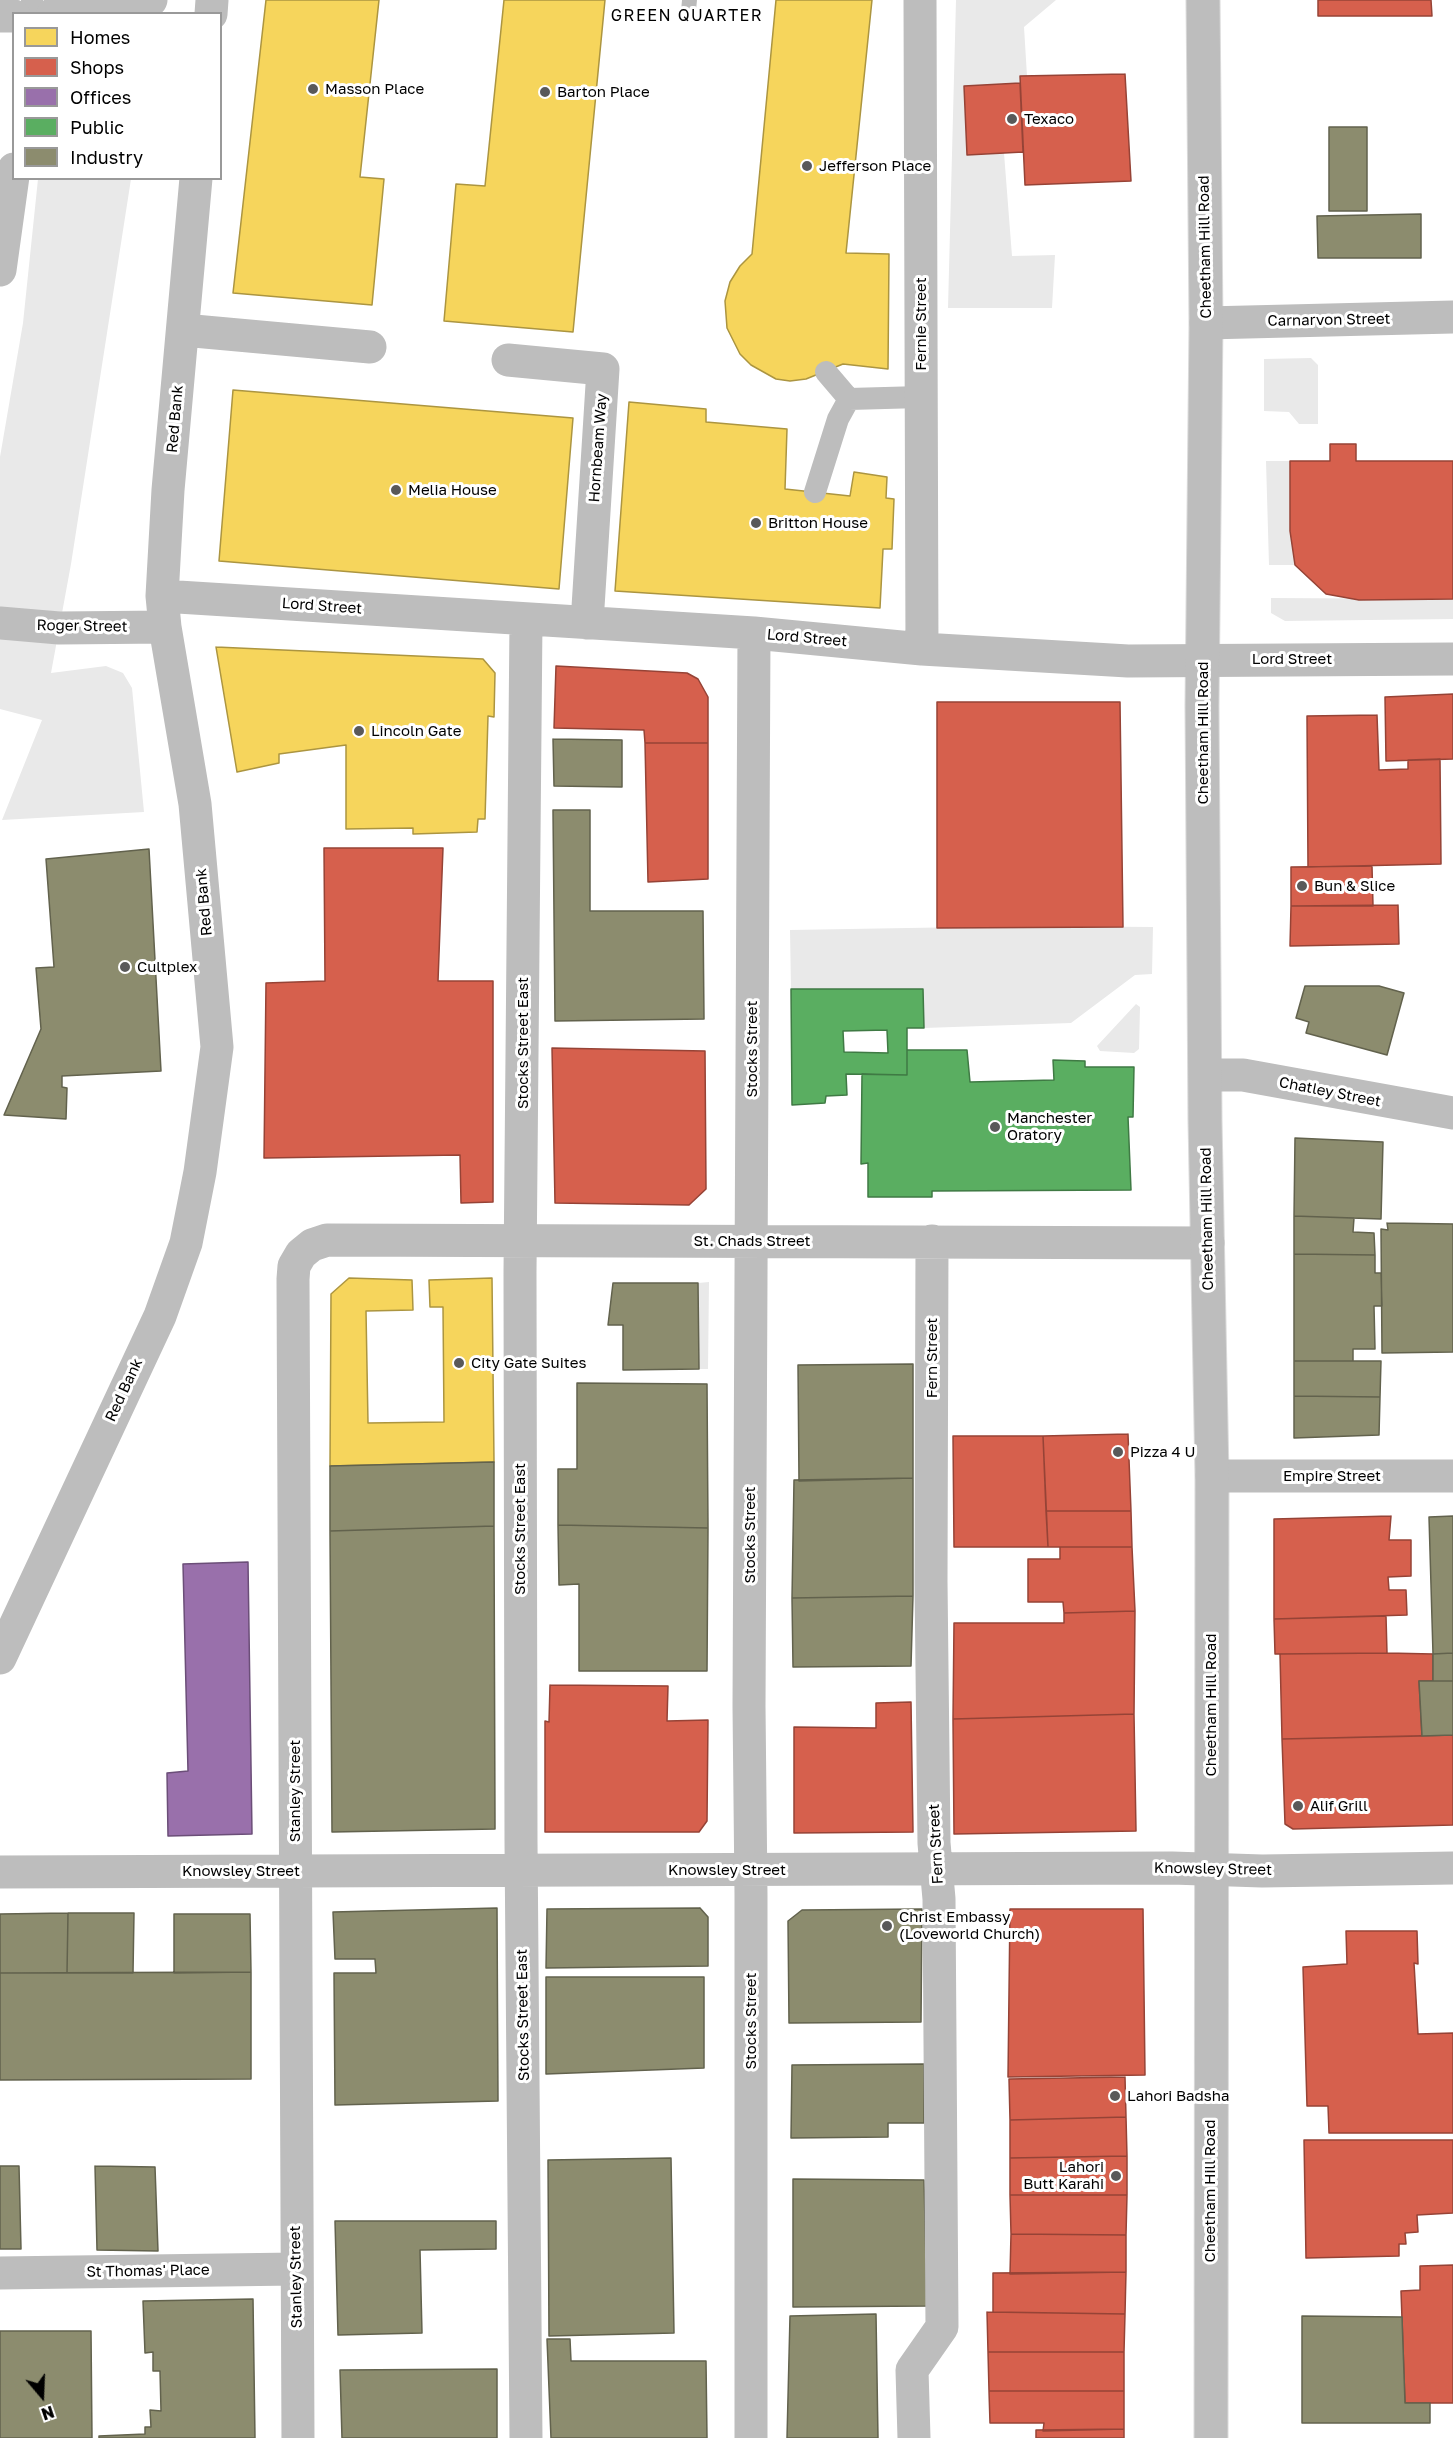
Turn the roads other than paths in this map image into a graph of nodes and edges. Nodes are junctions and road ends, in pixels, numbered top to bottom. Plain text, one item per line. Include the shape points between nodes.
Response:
1 (151, 0) edge
2 (920, 0) edge
3 (1203, 0) edge
4 (67, 12) edge
5 (12, 180) edge
6 (196, 180) edge
7 (0, 270) edge
8 (1453, 317) edge
9 (1206, 323) junction
10 (183, 330) junction
11 (370, 347) dead end
12 (508, 360) dead end
13 (826, 372) dead end
14 (921, 397) junction
15 (849, 399) junction
16 (815, 492) dead end
17 (163, 611) junction
18 (526, 620) junction
19 (0, 623) edge
20 (587, 623) junction
21 (754, 633) junction
22 (922, 649) junction
23 (1203, 659) junction
24 (1453, 659) edge
25 (1206, 1075) junction
26 (1453, 1113) edge
27 (521, 1239) junction
28 (932, 1241) junction
29 (751, 1242) junction
30 (1208, 1243) junction
31 (301, 1254) joint
32 (1212, 1476) junction
33 (1453, 1476) edge
34 (0, 1658) edge
35 (1453, 1868) edge
36 (521, 1869) junction
37 (295, 1870) junction
38 (751, 1870) junction
39 (937, 1870) junction
40 (1210, 1870) junction
41 (0, 1872) edge
42 (296, 2269) junction
43 (0, 2273) edge
44 (298, 2438) edge
45 (526, 2438) edge
46 (751, 2438) edge
47 (914, 2438) edge
48 (1210, 2438) edge

1 - 4 main road
2 - 14 main road, Fernie Street
3 - 9 main road, Cheetham Hill Road
5 - 7 main road
6 - 10 main road, Red Bank
8 - 9 main road, Carnarvon Street
9 - 23 main road, Cheetham Hill Road
10 - 11 main road
10 - 17 main road, Red Bank via 168,490
12 - 20 main road, Hornbeam Way via 603,369
13 - 15 lane
14 - 15 lane
14 - 22 main road, Fernie Street
15 - 16 lane via 838,418
17 - 18 main road, Lord Street
17 - 19 main road, Roger Street via 59,628
17 - 34 main road, Red Bank via 195,804 217,1047 201,1172 186,1243 160,1316
18 - 20 main road, Lord Street
18 - 27 main road, Stocks Street East
20 - 21 main road, Lord Street
21 - 22 main road, Lord Street
21 - 29 main road, Stocks Street
22 - 23 main road, Lord Street via 1128,661
23 - 24 main road, Lord Street
23 - 25 main road, Cheetham Hill Road
25 - 26 main road, Chatley Street via 1243,1075
25 - 30 main road, Cheetham Hill Road
27 - 29 main road, St. Chads Street
27 - 31 main road, St. Chads Street via 327,1240
27 - 36 main road, Stocks Street East
28 - 29 main road, St. Chads Street
28 - 30 main road, St. Chads Street
28 - 39 main road, Fern Street via 931,1581
29 - 38 main road, Stocks Street
30 - 32 main road, Cheetham Hill Road
31 - 37 main road, Stanley Street via 294,1266 293,1279
32 - 33 main road, Empire Street
32 - 40 main road, Cheetham Hill Road
35 - 40 main road, Knowsley Street
36 - 37 main road, Knowsley Street
36 - 38 main road, Knowsley Street
36 - 45 main road, Stocks Street East
37 - 41 main road, Knowsley Street
37 - 42 main road, Stanley Street
38 - 39 main road, Knowsley Street
38 - 46 main road, Stocks Street
39 - 40 main road, Knowsley Street
39 - 47 main road, Fern Street via 942,2327 912,2370
40 - 48 main road, Cheetham Hill Road
42 - 43 main road, St Thomas' Place
42 - 44 main road, Stanley Street

